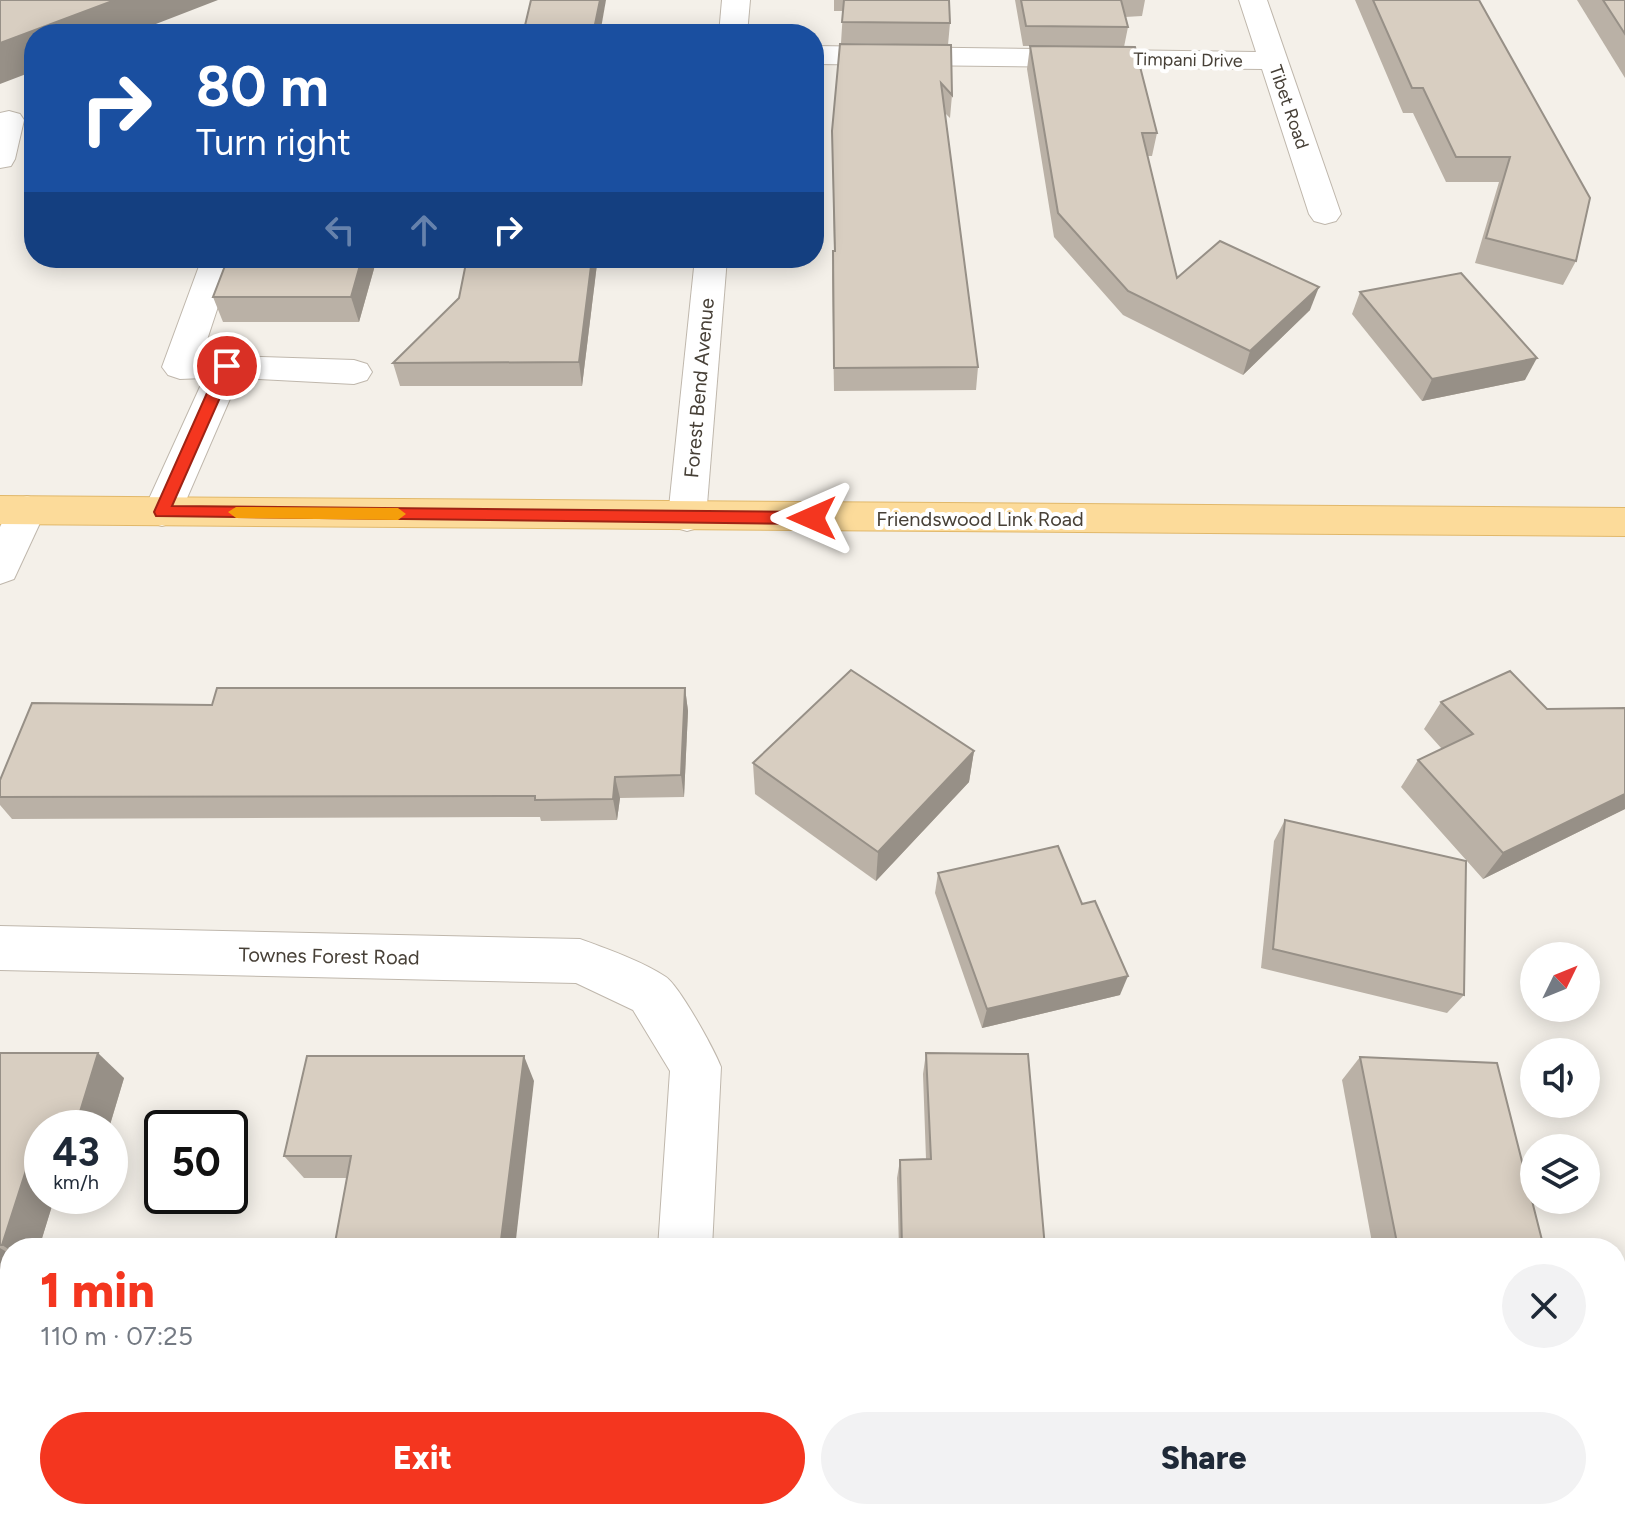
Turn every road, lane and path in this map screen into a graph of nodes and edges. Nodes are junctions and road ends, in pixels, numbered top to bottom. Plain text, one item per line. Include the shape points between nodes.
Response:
1 (736, 0) edge
2 (1253, 0) edge
3 (734, 24) edge
4 (824, 55) edge
5 (1274, 61) junction
6 (14, 119) edge
7 (0, 159) edge
8 (1325, 214) dead end
9 (215, 268) edge
10 (710, 268) edge
11 (227, 366) junction
12 (354, 372) dead end
13 (13, 510) edge
14 (162, 512) junction
15 (687, 517) junction
16 (1625, 522) edge
17 (0, 569) edge
18 (0, 948) edge
19 (686, 1238) edge

1 - 3 street
2 - 5 street, Tibet Road
4 - 5 street, Timpani Drive
5 - 8 street, Tibet Road
6 - 7 street
9 - 11 street via 180,367
10 - 15 street, Forest Bend Avenue
11 - 12 street
11 - 14 street
13 - 14 main road, Friendswood Link Road
13 - 17 street
14 - 15 main road, Friendswood Link Road
15 - 16 main road, Friendswood Link Road
18 - 19 street, Townes Forest Road via 580,961 650,994 696,1067

